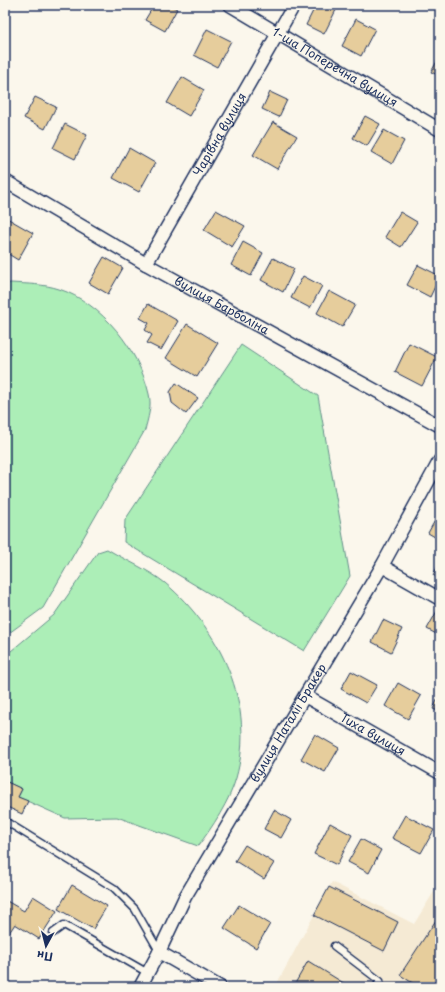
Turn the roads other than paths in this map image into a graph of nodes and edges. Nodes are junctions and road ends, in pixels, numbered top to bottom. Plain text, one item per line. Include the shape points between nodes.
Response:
1 (230, 5) edge
2 (294, 5) edge
3 (277, 33) junction
4 (440, 130) edge
5 (5, 181) edge
6 (146, 264) junction
7 (440, 426) edge
8 (440, 460) edge
9 (382, 566) junction
10 (440, 599) edge
11 (305, 696) junction
12 (440, 773) edge
13 (5, 821) edge
14 (53, 933) dead end
15 (334, 946) dead end
16 (160, 952) junction
17 (148, 973) junction
18 (140, 987) edge
19 (220, 987) edge
20 (376, 987) edge

1 - 3 street, 1-ша Поперечна вулиця
2 - 3 street, Чарівна вулиця
3 - 4 street, 1-ша Поперечна вулиця
3 - 6 street, Чарівна вулиця
5 - 6 street, вулиця Барболіна
6 - 7 street, вулиця Барболіна
8 - 9 street, вулиця Наталії Бракер
9 - 10 street
9 - 11 street, вулиця Наталії Бракер
11 - 12 street, Тиха вулиця
11 - 16 street, вулиця Наталії Бракер via 185,897
13 - 16 lane via 114,888 135,909
14 - 17 lane via 64,925
15 - 20 lane via 380,981
16 - 17 street, вулиця Наталії Бракер
16 - 19 street
17 - 18 street, вулиця Наталії Бракер

